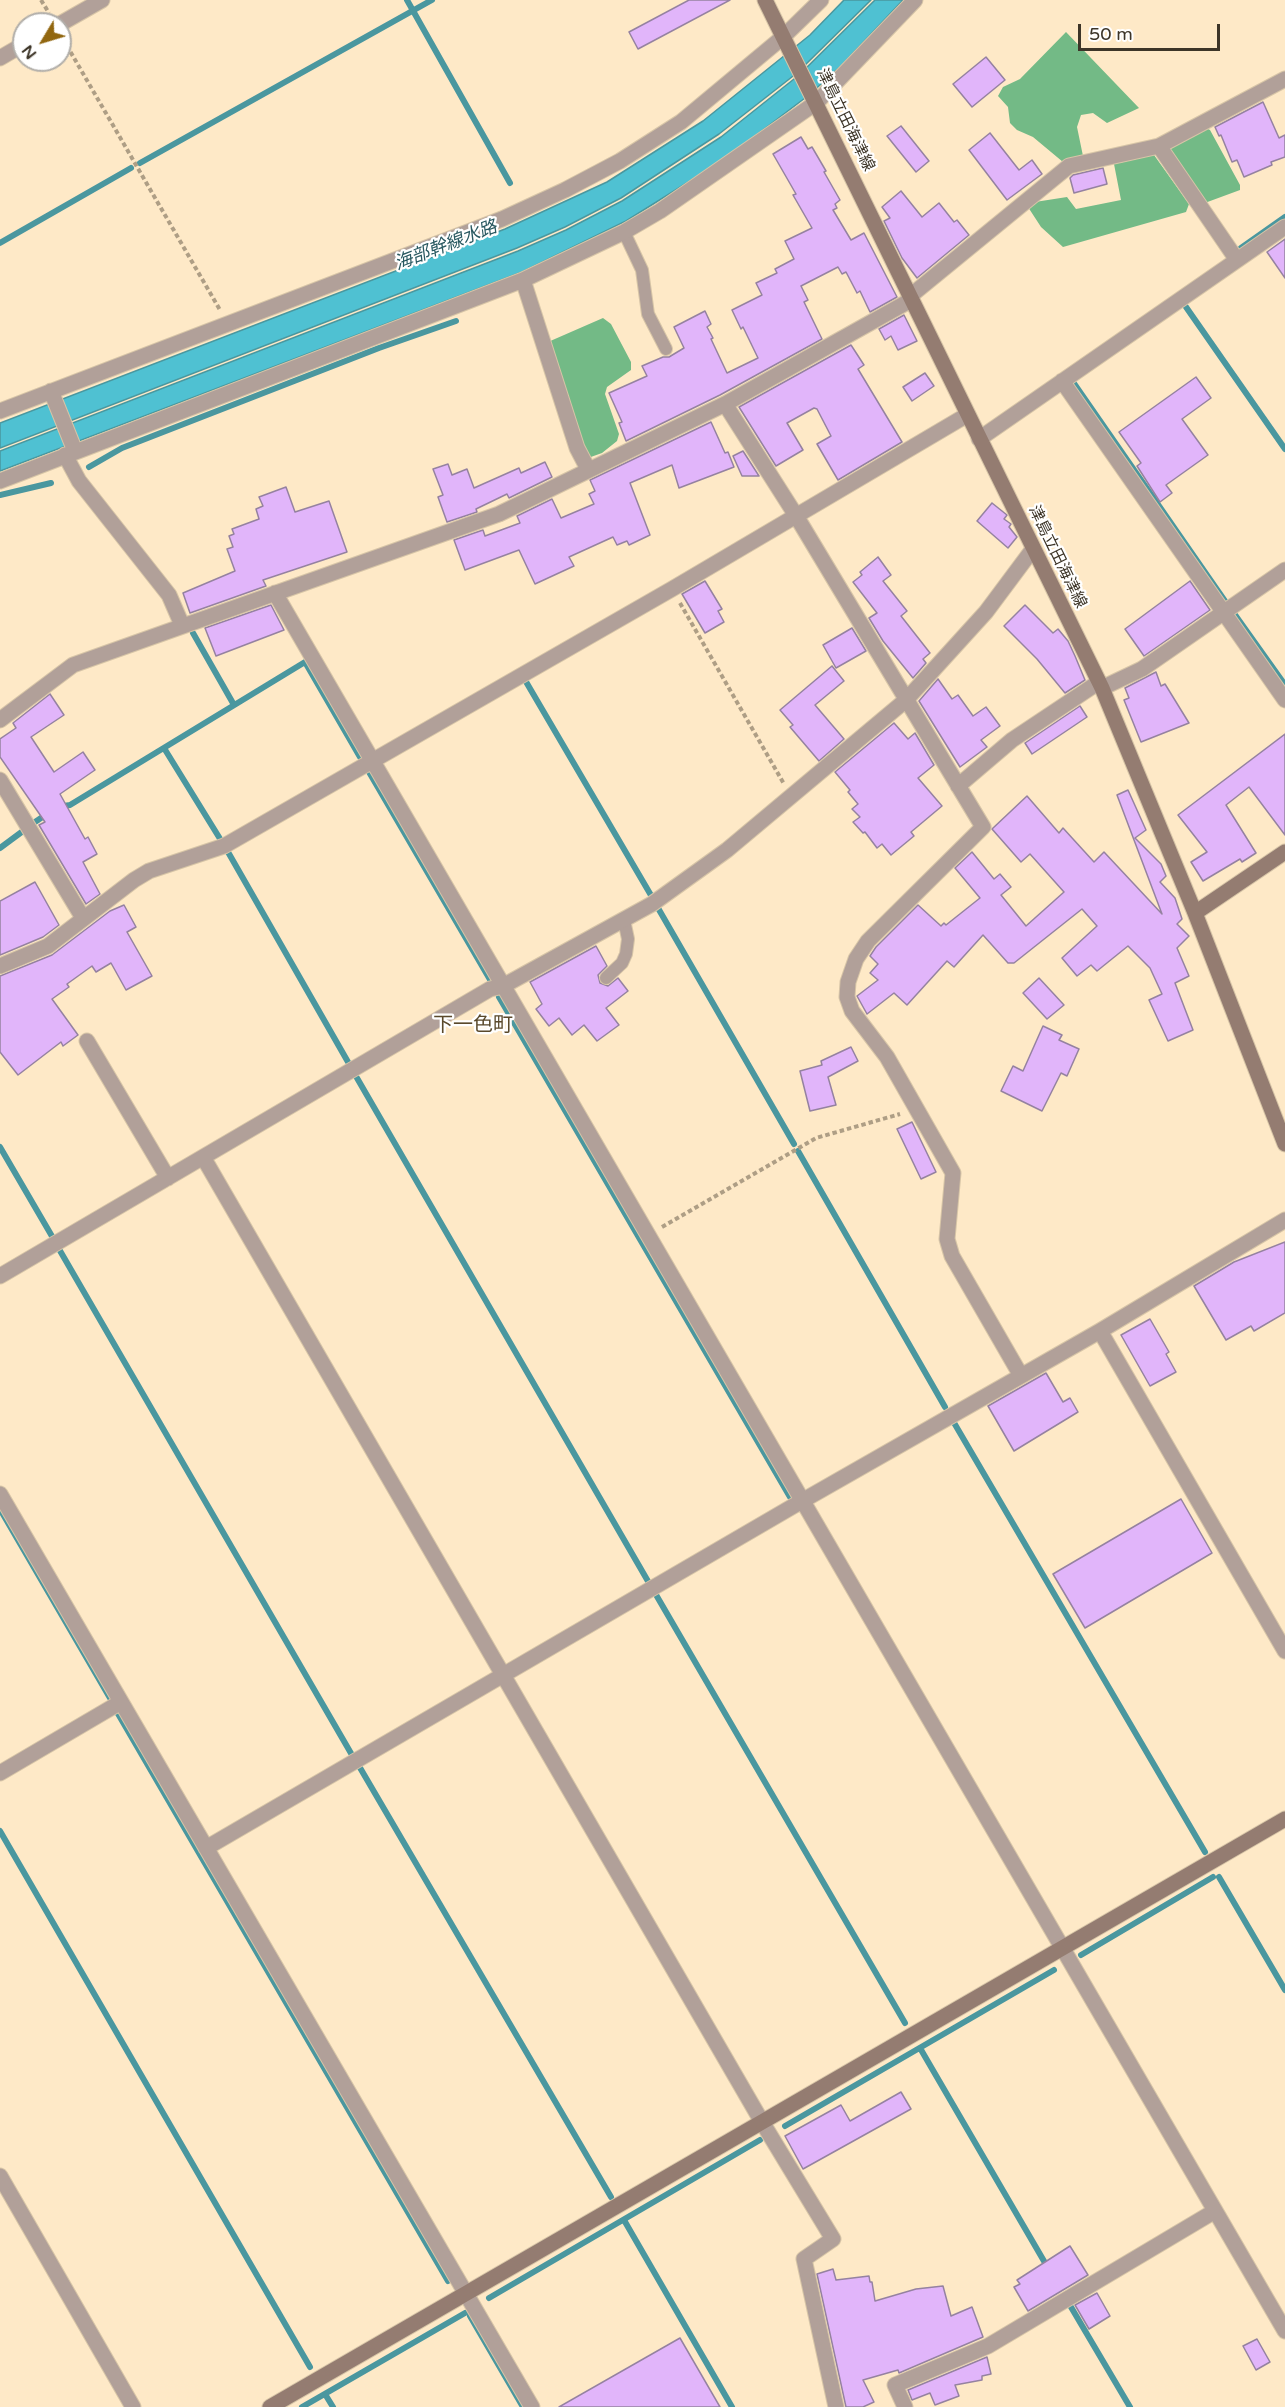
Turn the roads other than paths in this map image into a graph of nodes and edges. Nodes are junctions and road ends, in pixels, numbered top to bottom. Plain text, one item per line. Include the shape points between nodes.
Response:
1 (102, 0) edge
2 (765, 0) edge
3 (821, 0) edge
4 (915, 0) edge
5 (72, 17) edge
6 (786, 42) junction
7 (1285, 79) edge
8 (816, 102) junction
9 (1159, 146) junction
10 (1285, 227) edge
11 (624, 232) junction
12 (1237, 260) junction
13 (523, 279) junction
14 (910, 299) junction
15 (666, 349) dead end
16 (1062, 381) junction
17 (53, 394) junction
18 (725, 404) junction
19 (0, 411) edge
20 (967, 415) junction
21 (979, 439) junction
22 (72, 451) junction
23 (588, 469) junction
24 (0, 481) edge
25 (795, 514) junction
26 (1033, 549) junction
27 (1285, 570) edge
28 (275, 593) junction
29 (1224, 612) junction
30 (182, 625) junction
31 (1101, 685) junction
32 (906, 700) junction
33 (1285, 700) edge
34 (0, 720) edge
35 (372, 760) junction
36 (0, 780) edge
37 (958, 786) junction
38 (1285, 852) edge
39 (1195, 913) junction
40 (82, 918) junction
41 (624, 920) junction
42 (0, 966) edge
43 (606, 978) dead end
44 (502, 986) junction
45 (87, 1041) dead end
46 (1285, 1144) edge
47 (203, 1157) junction
48 (168, 1178) junction
49 (1285, 1220) edge
50 (0, 1276) edge
51 (1100, 1330) junction
52 (1020, 1374) junction
53 (0, 1494) edge
54 (802, 1501) junction
55 (1285, 1651) edge
56 (504, 1675) junction
57 (121, 1702) junction
58 (0, 1773) edge
59 (1285, 1819) edge
60 (206, 1848) junction
61 (1062, 1948) junction
62 (762, 2122) junction
63 (0, 2176) edge
64 (1215, 2211) junction
65 (466, 2294) junction
66 (1285, 2331) edge
67 (133, 2407) edge
68 (270, 2407) edge
69 (532, 2407) edge
70 (836, 2407) edge
71 (905, 2407) edge

1 - 5 street
2 - 6 street, 津島立田海津線
3 - 6 street
4 - 8 street
6 - 8 street, 津島立田海津線
6 - 17 street via 681,122 565,190 502,219
7 - 9 street
8 - 11 street
8 - 14 street, 津島立田海津線
9 - 12 street
9 - 14 street via 1069,166
10 - 12 street
11 - 13 street
11 - 15 lane via 642,270 648,314
12 - 16 street
13 - 22 street
13 - 23 street via 577,448
14 - 18 street
14 - 20 street, 津島立田海津線
16 - 21 street
16 - 29 street
17 - 19 street
17 - 22 street
18 - 23 street
18 - 25 street
20 - 21 street, 津島立田海津線
20 - 25 street
21 - 26 street, 津島立田海津線
22 - 24 street
22 - 30 street via 78,481 169,595
23 - 28 street via 499,514
25 - 32 street
25 - 35 street
26 - 31 street, 津島立田海津線
26 - 32 street via 986,612
27 - 29 street
28 - 30 street
28 - 35 street
29 - 31 street via 1142,669
29 - 33 street
30 - 34 street via 73,665
31 - 37 street via 1012,740
31 - 39 street, 津島立田海津線
32 - 37 street
32 - 41 street via 718,857
35 - 40 street via 224,846 149,871
35 - 44 street
36 - 40 street
37 - 52 street via 983,827 868,941 856,959 848,982 848,997 852,1011 887,1057 953,1173 947,1239 952,1256
38 - 39 street
39 - 46 street, 津島立田海津線
40 - 42 street via 48,946
41 - 43 lane via 626,954
41 - 44 street
44 - 47 street via 490,989
44 - 54 street
45 - 48 street
47 - 48 street
47 - 56 street
48 - 50 street
49 - 51 street
51 - 52 street
51 - 55 street
52 - 54 street
53 - 57 street
54 - 56 street
54 - 61 street
56 - 60 street
56 - 62 street
57 - 58 street
57 - 60 street
59 - 61 street
60 - 65 street
61 - 62 street
61 - 64 street
62 - 65 street
62 - 70 street via 833,2239 804,2259
63 - 67 street
64 - 66 street
64 - 71 street via 987,2346 895,2385
65 - 68 street
65 - 69 street

